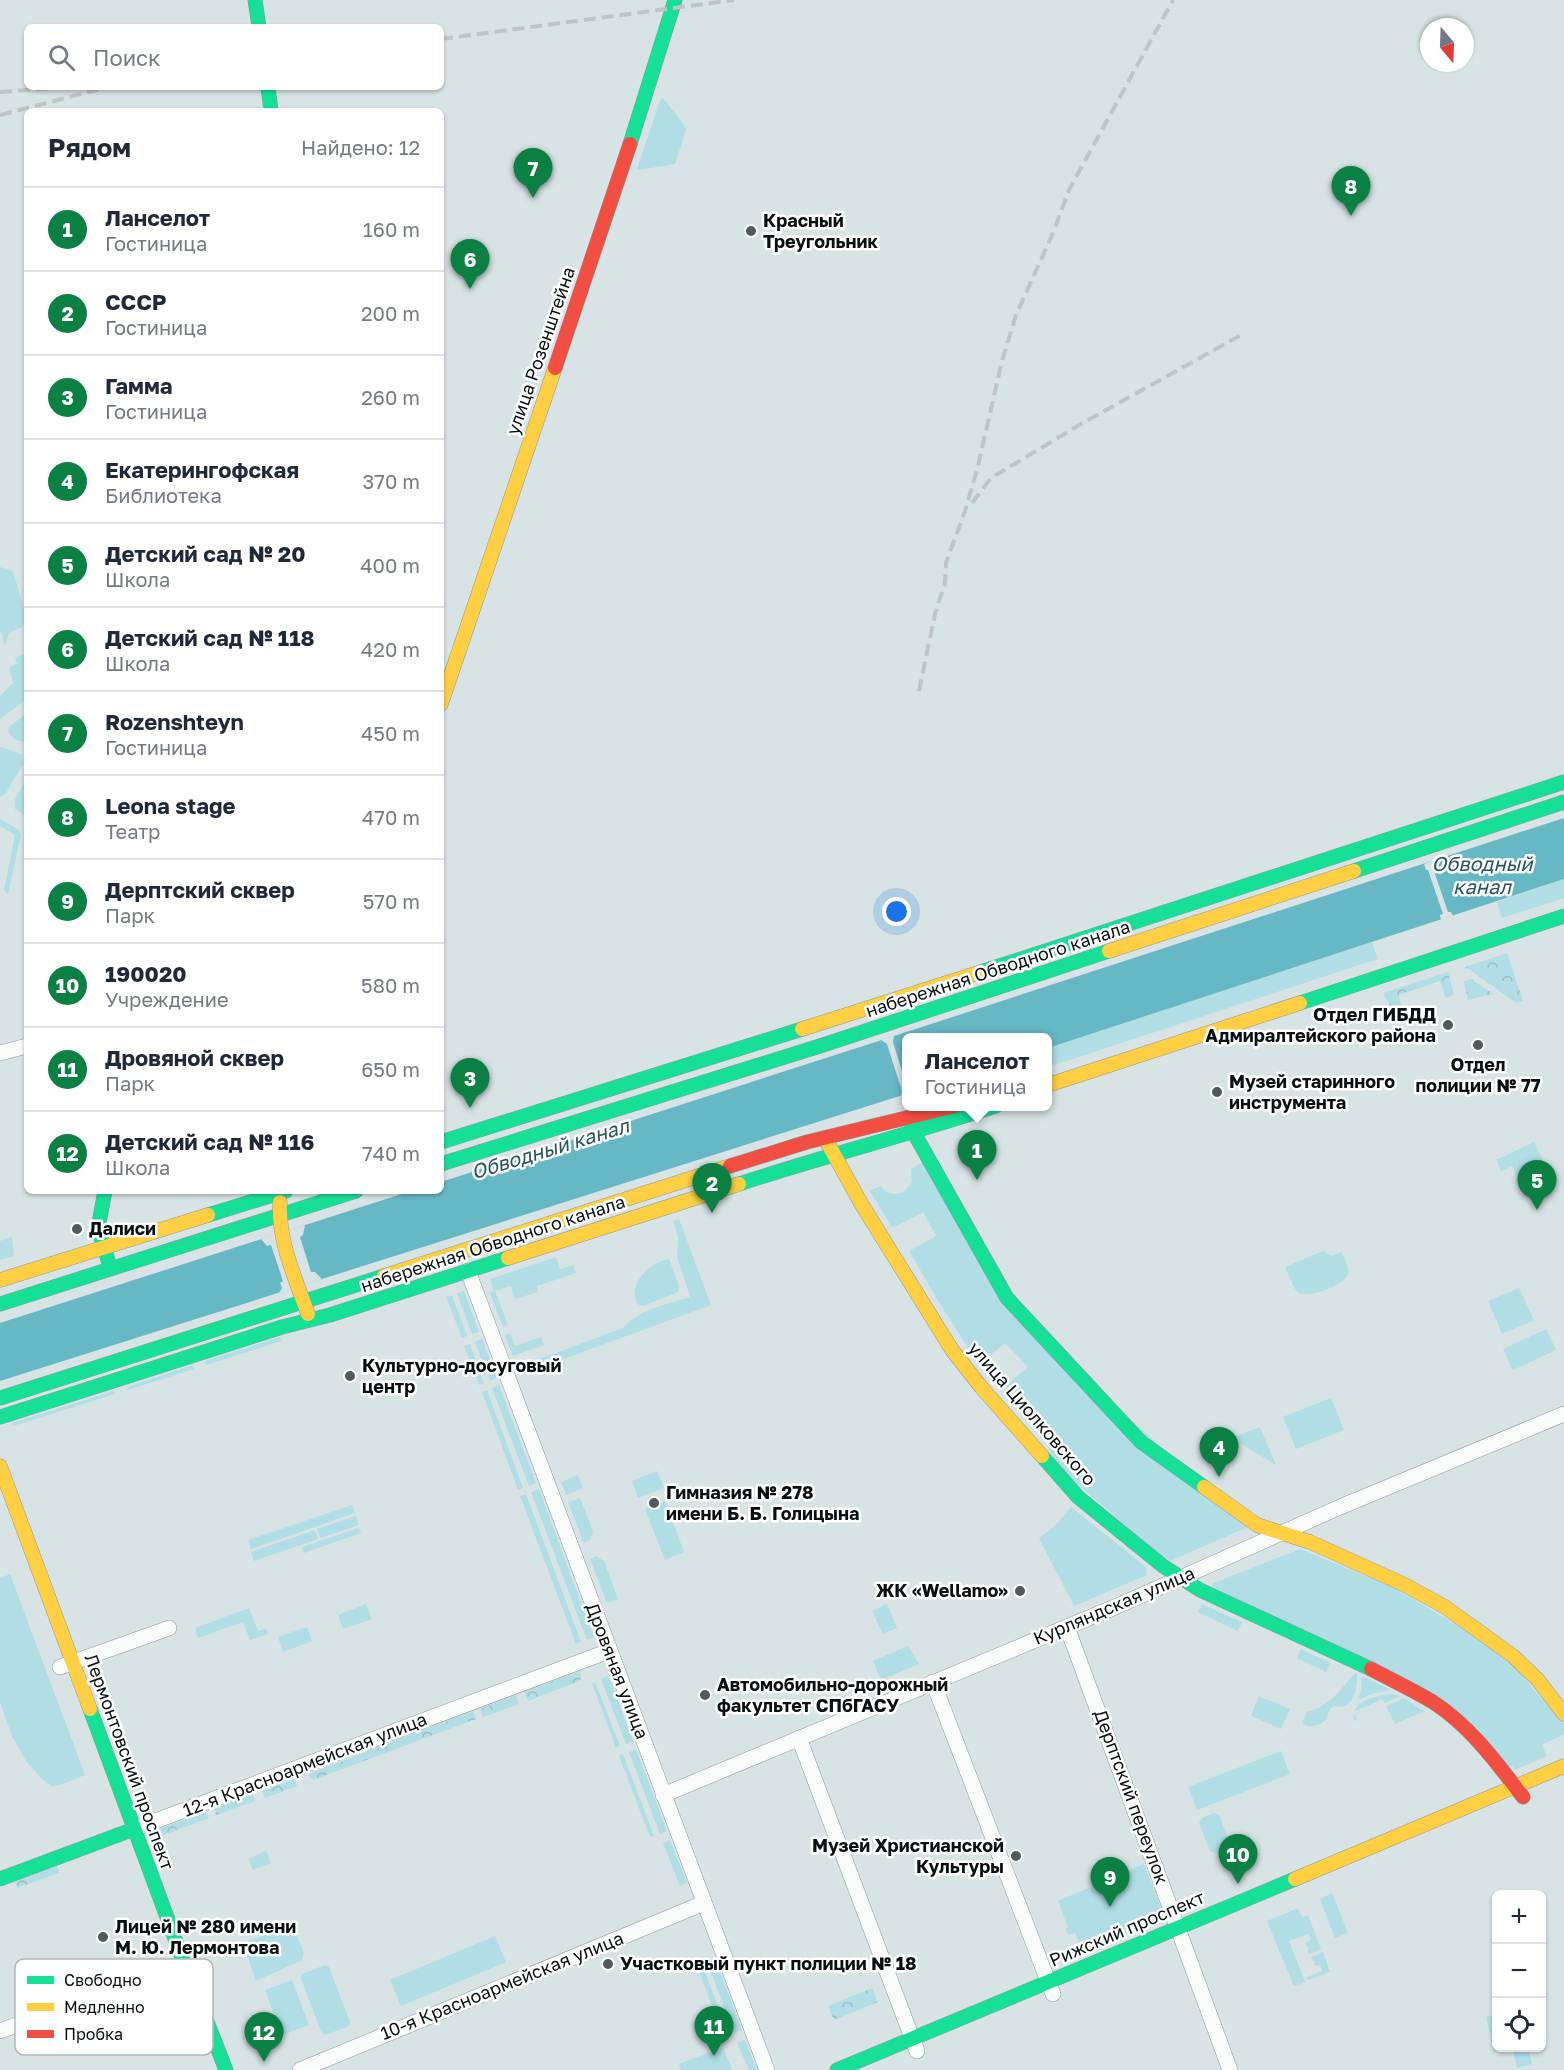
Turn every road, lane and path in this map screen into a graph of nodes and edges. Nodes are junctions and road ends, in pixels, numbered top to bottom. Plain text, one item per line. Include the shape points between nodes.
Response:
1 (255, 0) edge
2 (674, 5) edge
3 (259, 24) edge
4 (268, 90) edge
5 (271, 108) edge
6 (444, 695) edge
7 (1564, 782) edge
8 (1564, 802) edge
9 (1564, 916) edge
10 (24, 1047) edge
11 (0, 1053) edge
12 (1052, 1083) edge
13 (938, 1111) edge
14 (983, 1111) edge
15 (909, 1118) junction
16 (914, 1133) junction
17 (825, 1137) junction
18 (444, 1141) edge
19 (832, 1154) junction
20 (444, 1163) edge
21 (104, 1194) edge
22 (274, 1194) edge
23 (282, 1194) edge
24 (346, 1194) edge
25 (279, 1215) junction
26 (105, 1248) junction
27 (111, 1269) junction
28 (468, 1271) junction
29 (0, 1280) edge
30 (304, 1303) junction
31 (0, 1304) edge
32 (310, 1320) junction
33 (0, 1398) edge
34 (1564, 1414) edge
35 (0, 1417) edge
36 (0, 1466) edge
37 (0, 1505) edge
38 (1281, 1534) junction
39 (1181, 1578) junction
40 (1067, 1627) junction
41 (169, 1628) dead end
42 (609, 1651) junction
43 (66, 1665) junction
44 (933, 1682) junction
45 (1564, 1714) edge
46 (799, 1738) junction
47 (1564, 1766) edge
48 (1564, 1780) edge
49 (1519, 1792) junction
50 (663, 1795) junction
51 (128, 1831) junction
52 (0, 1879) edge
53 (704, 1903) junction
54 (1181, 1933) junction
55 (173, 1959) edge
56 (1050, 1988) junction
57 (15, 2026) edge
58 (0, 2031) edge
59 (213, 2043) edge
60 (915, 2044) junction
61 (226, 2070) edge
62 (300, 2070) edge
63 (767, 2070) edge
64 (837, 2070) edge
65 (872, 2070) edge
66 (1230, 2070) edge

1 - 3 main road
2 - 6 main road, улица Розенштейна
4 - 5 main road
7 - 18 main road, набережная Обводного канала via 922,991
8 - 20 main road, набережная Обводного канала via 862,1032
9 - 12 main road
10 - 11 street
13 - 15 main road, набережная Обводного канала
14 - 16 main road, набережная Обводного канала
15 - 16 main road
15 - 17 main road, набережная Обводного канала
16 - 19 main road, набережная Обводного канала
16 - 38 main road via 1007,1298 1022,1315 1141,1442 1257,1525
17 - 19 main road, улица Циолковского
17 - 30 main road, набережная Обводного канала
19 - 28 main road, набережная Обводного канала
19 - 39 main road, улица Циолковского via 952,1350 981,1387 1078,1497
21 - 26 main road via 98,1228
22 - 26 main road
23 - 25 main road
24 - 25 main road
25 - 27 main road
25 - 30 main road
26 - 27 main road
26 - 29 main road
27 - 31 main road
28 - 32 main road, набережная Обводного канала
28 - 42 street, Дровяная улица
30 - 32 main road
30 - 33 main road, набережная Обводного канала
32 - 35 main road, набережная Обводного канала
34 - 38 street, Курляндская улица
36 - 43 main road, Лермонтовский проспект
37 - 43 main road, Лермонтовский проспект via 48,1635
38 - 39 street, Курляндская улица
38 - 45 main road via 1310,1542 1445,1607 1513,1656
39 - 40 street, Курляндская улица
39 - 49 main road, улица Циолковского via 1420,1694 1493,1757
40 - 44 street, Курляндская улица
40 - 54 street, Дерптский переулок
41 - 43 street
42 - 50 street, Дровяная улица
42 - 51 street, 12-я Красноармейская улица
43 - 51 main road, Лермонтовский проспект
44 - 46 street, Курляндская улица
44 - 56 street
46 - 50 street, Курляндская улица
46 - 60 street
47 - 49 main road, Рижский проспект
48 - 49 main road, Рижский проспект
49 - 54 main road, Рижский проспект
50 - 53 street, Дровяная улица
51 - 52 main road, 12-я Красноармейская улица
51 - 55 main road, Лермонтовский проспект
53 - 62 street, 10-я Красноармейская улица
53 - 63 street, Дровяная улица
54 - 56 main road, Рижский проспект
54 - 66 street, Дерптский переулок
56 - 60 main road, Рижский проспект
57 - 58 street
59 - 61 main road, Лермонтовский проспект
60 - 64 main road, Рижский проспект
60 - 65 main road, Рижский проспект

